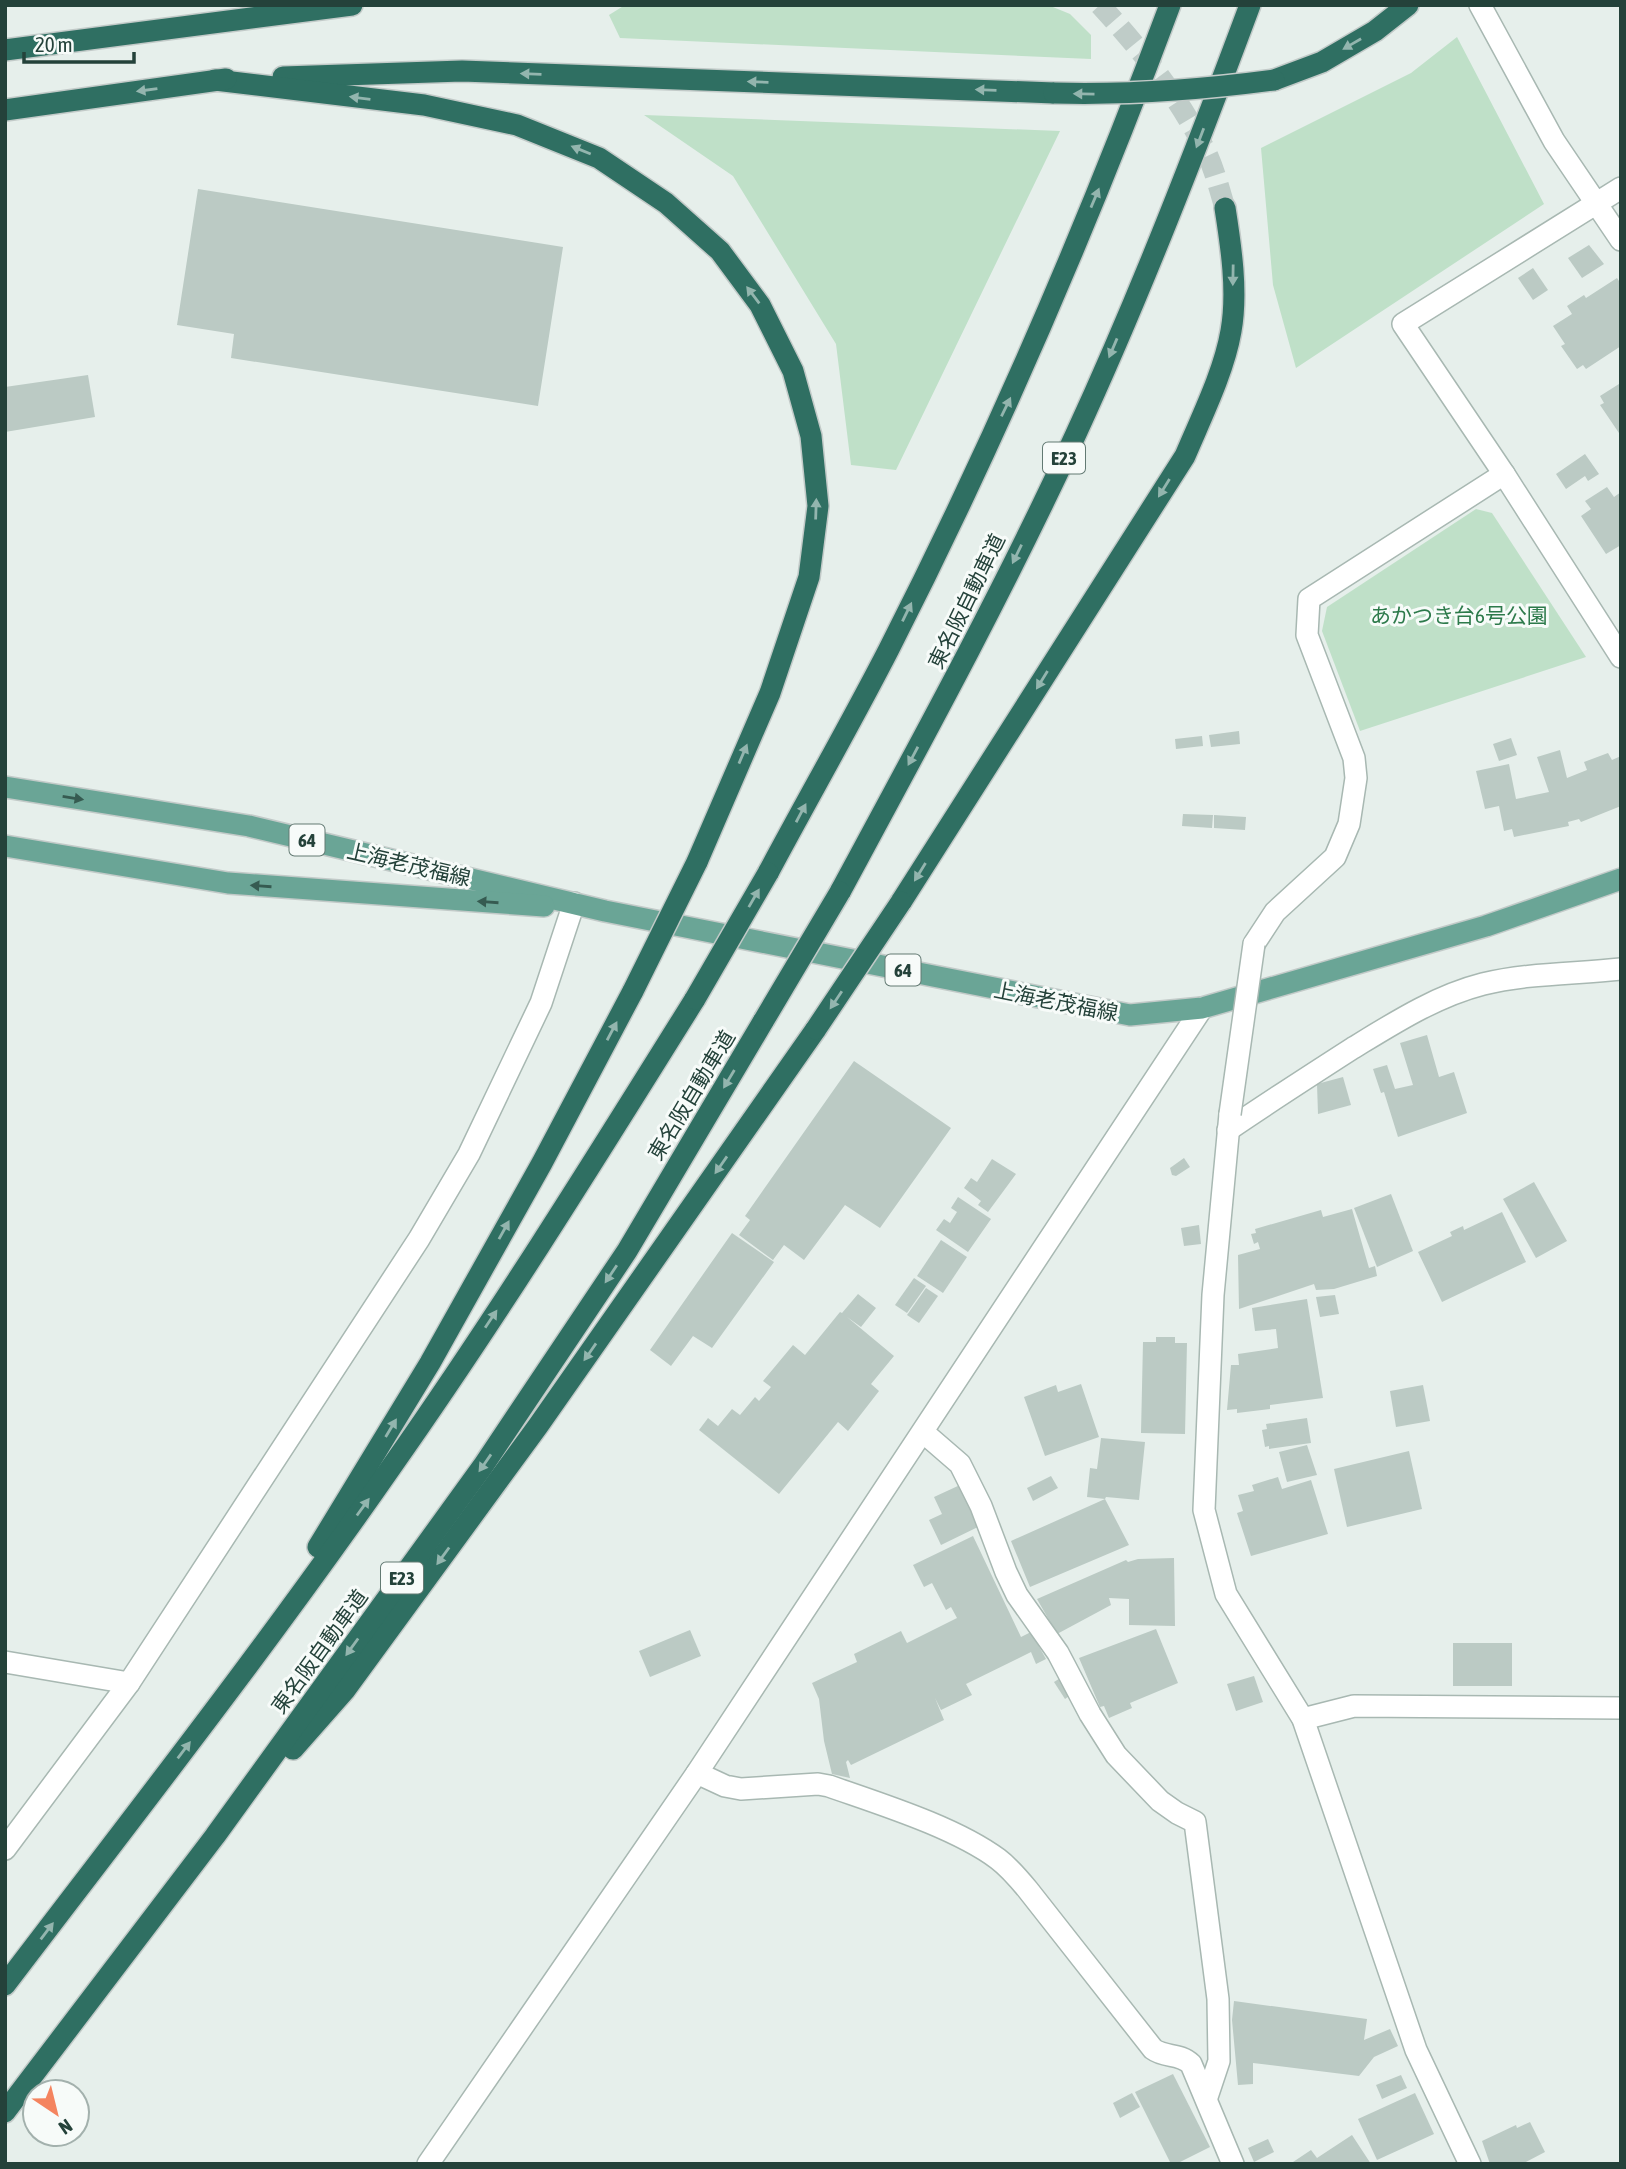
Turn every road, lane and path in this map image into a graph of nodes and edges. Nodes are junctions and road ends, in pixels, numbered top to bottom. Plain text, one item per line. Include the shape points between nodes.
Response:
1 (304, 5) edge
2 (352, 5) edge
3 (1170, 5) edge
4 (1250, 5) edge
5 (1408, 5) edge
6 (1480, 5) edge
7 (259, 17) junction
8 (5, 50) edge
9 (215, 80) junction
10 (5, 110) edge
11 (1621, 188) edge
12 (1596, 203) junction
13 (1225, 208) tunnel mouth
14 (1621, 240) edge
15 (1504, 474) junction
16 (1620, 656) edge
17 (5, 787) edge
18 (5, 846) edge
19 (1621, 879) edge
20 (572, 906) junction
21 (1621, 969) edge
22 (1202, 1008) junction
23 (1229, 1122) junction
24 (923, 1432) junction
25 (5, 1662) edge
26 (241, 1675) junction
27 (129, 1684) junction
28 (1621, 1708) edge
29 (1303, 1719) junction
30 (697, 1773) junction
31 (215, 1836) junction
32 (5, 1849) edge
33 (5, 1985) edge
34 (1207, 2097) junction
35 (5, 2112) edge
36 (428, 2164) edge
37 (1233, 2164) edge
38 (1470, 2164) edge

1 - 7 highway
2 - 7 highway
26 -> 3 highway, bridge via 415,1432 544,1240 768,873 889,649 1010,396 1117,146
4 -> 31 highway, 東名阪自動車道 / E23, bridge via 1186,175 1075,436 955,678 840,892 627,1251 483,1466
5 -> 9 highway, bridge via 1322,62 1274,80 1203,90 1054,93 462,71
6 - 12 street via 1554,141
7 - 8 highway
9 -> 10 highway
26 -> 9 highway, bridge via 429,1363 634,991 697,862 770,693 809,577 818,506 811,436 793,371 760,305 720,251 666,202 599,158 517,125 438,108
11 - 12 street
12 - 14 street
12 - 15 street via 1403,324
13 -> 31 highway, bridge via 1233,264 1231,330 1213,390 1185,456 817,1029 538,1426 345,1690
15 - 16 street
15 - 23 street, bridge via 1310,599 1307,635 1354,758 1356,778 1349,824 1335,858 1275,912 1254,944
17 -> 20 main road, 上海老茂福線 / 64 via 250,826
20 -> 18 main road, 上海老茂福線 / 64 via 228,883
19 - 22 main road, 上海老茂福線 / 64 via 1486,926
20 - 22 main road, 上海老茂福線 / 64 via 1130,1015
20 - 27 street via 541,1003 469,1154 419,1239
21 - 23 street via 1512,977 1445,998
22 - 24 street
23 - 29 street via 1213,1295 1204,1510 1226,1594
24 - 30 street
24 - 34 street via 960,1464 1017,1595 1058,1653 1116,1755 1160,1801 1195,1822 1218,1999 1219,2061
25 - 27 street
33 -> 26 highway
27 - 32 street
28 - 29 street via 1354,1706
29 - 38 street via 1416,2050
30 - 34 street via 741,1789 829,1786 964,1838 990,1854 1013,1871 1153,2049 1191,2064
30 - 36 street
31 - 35 highway, 東名阪自動車道 / E23
34 - 37 street

